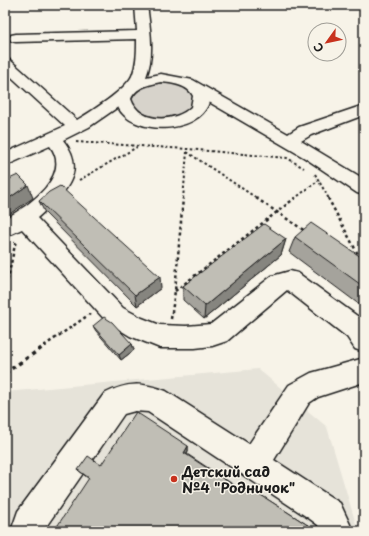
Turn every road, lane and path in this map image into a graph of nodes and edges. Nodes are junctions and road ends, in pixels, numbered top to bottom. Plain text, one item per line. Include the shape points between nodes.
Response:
1 (142, 5) edge
2 (16, 38) dead end
3 (144, 38) junction
4 (5, 63) edge
5 (192, 86) junction
6 (127, 91) junction
7 (364, 110) edge
8 (178, 120) junction
9 (148, 122) junction
10 (75, 127) junction
11 (288, 141) junction
12 (57, 142) junction
13 (137, 147) junction
14 (187, 151) junction
15 (5, 160) edge
16 (319, 180) junction
17 (75, 182) dead end
18 (364, 188) edge
19 (276, 212) junction
20 (16, 223) edge
21 (307, 232) edge
22 (360, 260) edge
23 (175, 291) junction
24 (5, 292) edge
25 (104, 304) junction
26 (168, 337) junction
27 (364, 340) edge
28 (5, 370) edge
29 (10, 370) junction
30 (364, 370) edge
31 (5, 373) edge
32 (254, 464) junction
33 (27, 531) edge
34 (337, 531) edge

1 - 3 street
2 - 3 street
3 - 5 street via 147,47 160,62
3 - 6 street via 140,74
4 - 10 street
5 - 6 street via 161,78 139,83
5 - 8 street via 200,95 199,108 191,115
5 - 11 street
6 - 9 street via 123,102 126,110
6 - 10 street via 112,105
7 - 11 street via 305,131
8 - 9 street via 164,123
8 - 11 street via 202,117 233,119
9 - 10 street via 112,119
10 - 12 street
11 - 18 street
12 - 13 path
12 - 15 street
12 - 20 street via 66,166 64,179 47,198
13 - 14 path
13 - 17 path
14 - 16 path via 287,158 315,174
14 - 19 path
14 - 23 path
16 - 19 path
16 - 22 path
19 - 21 path
19 - 23 path
20 - 24 path
20 - 25 street
23 - 26 path
25 - 26 street via 121,319 154,335
25 - 29 path
26 - 27 street via 202,337 218,333 280,283 290,280 356,329
28 - 29 path
29 - 31 path
30 - 32 street via 311,386 299,394
32 - 33 street via 156,401 146,398 122,399 110,408 29,522
32 - 34 street via 322,508 329,514

